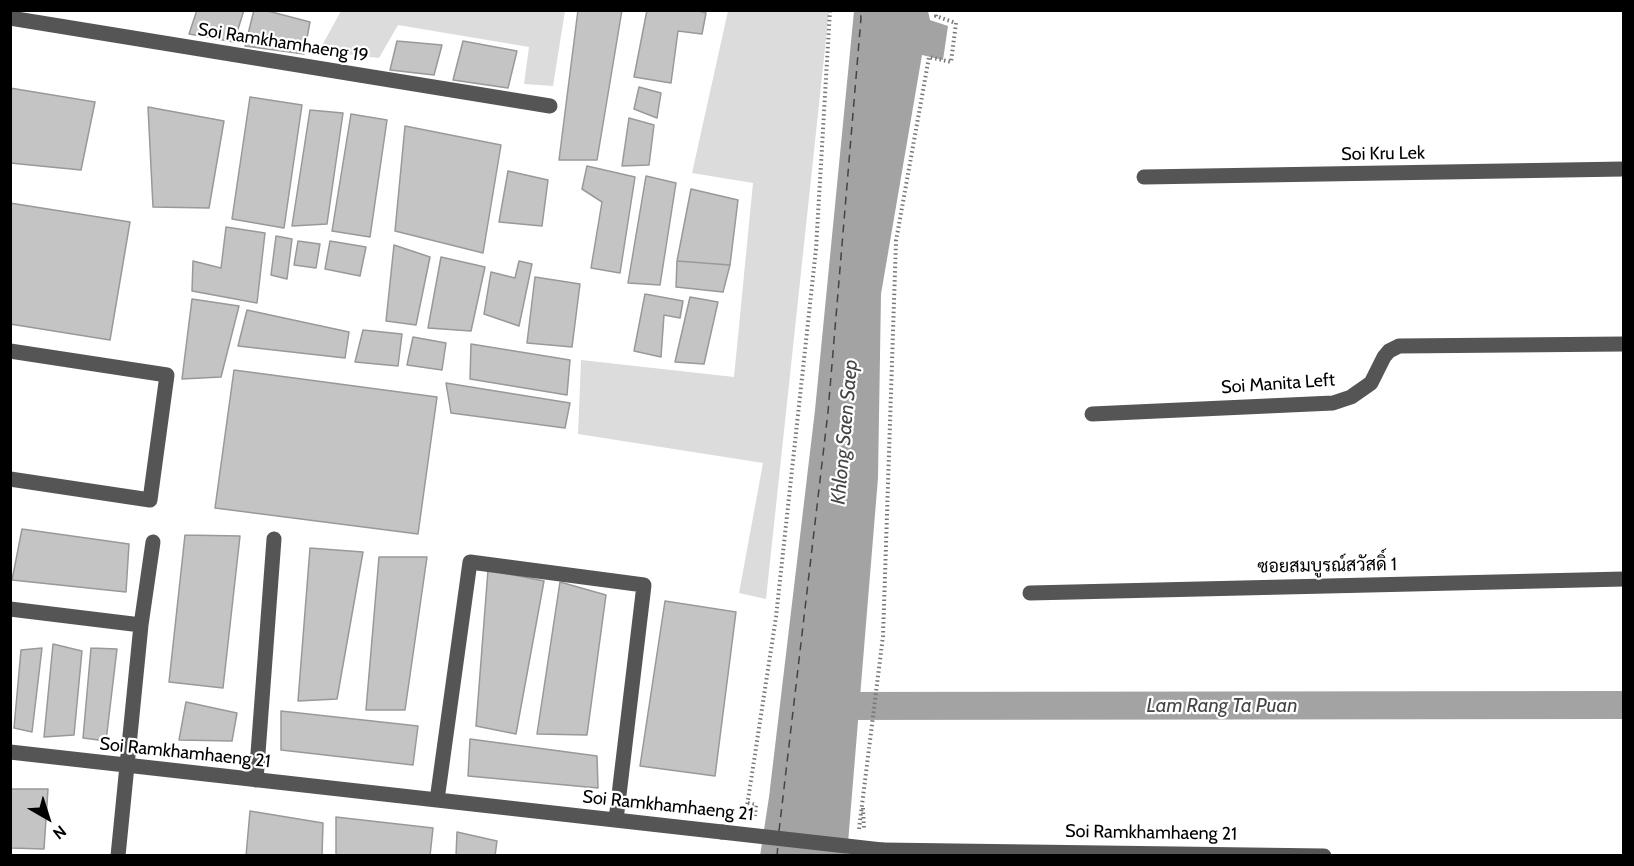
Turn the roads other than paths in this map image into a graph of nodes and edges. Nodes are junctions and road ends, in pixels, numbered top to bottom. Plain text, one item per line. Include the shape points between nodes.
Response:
1 (10, 18) edge
2 (550, 106) dead end
3 (1623, 169) edge
4 (1144, 177) dead end
5 (1623, 344) edge
6 (10, 351) edge
7 (1092, 414) dead end
8 (10, 479) edge
9 (274, 539) dead end
10 (153, 542) dead end
11 (1623, 579) edge
12 (1030, 593) dead end
13 (10, 609) edge
14 (141, 625) junction
15 (10, 752) edge
16 (127, 766) junction
17 (256, 780) junction
18 (437, 800) junction
19 (616, 820) junction
20 (1034, 853) edge
21 (118, 855) edge
22 (1324, 855) edge

1 - 2 street, Soi Ramkhamhaeng 19
3 - 4 street, Soi Kru Lek
5 - 7 street, Soi Manita Left via 1399,346 1384,357 1371,383 1333,403
6 - 8 street via 167,375 150,500
9 - 17 street
10 - 14 street
11 - 12 street, ซอยสมบูรณ์สวัสดิ์ 1
13 - 14 street
14 - 16 street
15 - 16 street, Soi Ramkhamhaeng 21
16 - 17 street, Soi Ramkhamhaeng 21
16 - 21 street
17 - 18 street, Soi Ramkhamhaeng 21
18 - 19 street, Soi Ramkhamhaeng 21
18 - 19 street via 470,562 644,585
19 - 20 street, Soi Ramkhamhaeng 21, bridge via 861,841 882,849
20 - 22 street, Soi Ramkhamhaeng 21

